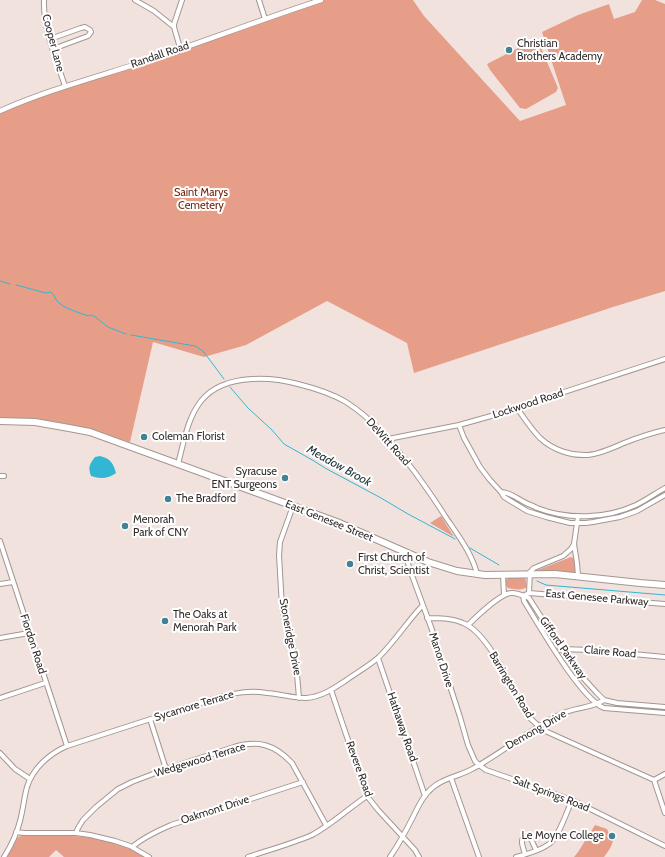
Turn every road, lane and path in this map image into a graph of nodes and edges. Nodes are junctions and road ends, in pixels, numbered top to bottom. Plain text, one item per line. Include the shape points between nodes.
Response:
1 (44, 0) edge
2 (136, 0) edge
3 (182, 0) edge
4 (259, 0) edge
5 (321, 0) edge
6 (265, 19) junction
7 (174, 27) junction
8 (50, 39) junction
9 (180, 48) junction
10 (53, 49) junction
11 (65, 86) junction
12 (0, 111) edge
13 (665, 360) edge
14 (517, 408) junction
15 (0, 421) edge
16 (459, 425) junction
17 (665, 430) edge
18 (388, 439) junction
19 (178, 464) junction
20 (665, 488) edge
21 (501, 492) junction
22 (665, 495) edge
23 (292, 506) junction
24 (578, 516) junction
25 (577, 523) junction
26 (0, 541) edge
27 (574, 544) junction
28 (408, 554) junction
29 (477, 574) junction
30 (529, 574) junction
31 (503, 575) junction
32 (578, 576) junction
33 (13, 582) junction
34 (0, 584) edge
35 (665, 585) edge
36 (529, 593) junction
37 (504, 595) junction
38 (523, 596) junction
39 (665, 604) edge
40 (422, 606) junction
41 (427, 618) junction
42 (468, 625) junction
43 (29, 633) junction
44 (0, 638) edge
45 (562, 649) junction
46 (556, 652) junction
47 (665, 657) edge
48 (378, 658) junction
49 (45, 683) junction
50 (331, 690) junction
51 (0, 698) edge
52 (299, 698) junction
53 (604, 700) junction
54 (597, 704) junction
55 (665, 707) edge
56 (665, 714) edge
57 (150, 719) junction
58 (539, 727) junction
59 (66, 746) junction
60 (0, 753) edge
61 (479, 765) junction
62 (166, 769) junction
63 (665, 774) edge
64 (451, 778) junction
65 (30, 779) junction
66 (654, 780) junction
67 (302, 782) junction
68 (367, 796) junction
69 (425, 796) junction
70 (572, 800) junction
71 (665, 813) edge
72 (326, 826) junction
73 (16, 832) junction
74 (76, 833) junction
75 (402, 837) junction
76 (665, 846) edge
77 (132, 847) junction
78 (536, 850) junction
79 (525, 854) junction
80 (4, 857) edge
81 (149, 857) edge
82 (248, 857) edge
83 (390, 857) edge
84 (419, 857) edge
85 (479, 857) edge
86 (516, 857) edge

1 - 8 street, Cooper Lane
2 - 7 street
3 - 7 street
4 - 6 street
5 - 6 street, Randall Road
6 - 9 street, Randall Road
7 - 9 street
8 - 10 street, Cooper Lane
8 - 10 street via 85,27 90,30 90,35
9 - 11 street, Randall Road
10 - 11 street, Cooper Lane
11 - 12 street, Randall Road
13 - 14 street, Lockwood Road
14 - 16 street, Lockwood Road
14 - 17 street via 540,438 559,450 575,454 605,451
15 - 19 main road, East Genesee Street via 35,422 90,432
16 - 18 street, Lockwood Road
16 - 21 street via 480,467
18 - 19 street, DeWitt Road via 365,416 346,402 329,394 290,382 246,379 221,386 202,400 188,425
18 - 29 street, DeWitt Road via 434,498 465,547
19 - 23 main road, East Genesee Street
20 - 24 street via 624,509
21 - 24 street via 542,509
21 - 25 street via 504,497 527,511 546,518
22 - 25 street via 637,511 620,517
23 - 28 main road, East Genesee Street via 337,522
23 - 52 street, Stoneridge Drive via 280,542 279,555 282,607 295,662
24 - 25 street
25 - 27 street
26 - 33 street, Fiordon Road
27 - 30 street via 567,554 534,568
27 - 32 street
28 - 29 main road, East Genesee Street via 457,571
28 - 40 street, Manor Drive via 408,564
29 - 31 main road, East Genesee Street
30 - 31 main road, East Genesee Street
30 - 32 main road, East Genesee Street
30 - 36 street
31 - 37 street
32 - 35 main road, East Genesee Street
33 - 34 street
33 - 43 street, Fiordon Road
36 - 38 street
36 - 39 street, East Genesee Parkway
37 - 38 street via 517,593
37 - 42 street
38 - 45 street, Gifford Parkway via 529,598
38 - 46 street, Gifford Parkway
40 - 41 street, Manor Drive
40 - 48 street, Sycamore Terrace
41 - 42 street, Barrington Road via 442,618
41 - 61 street, Manor Drive via 468,745
42 - 58 street, Barrington Road via 490,648 527,715
43 - 44 street
43 - 49 street, Fiordon Road
45 - 46 street, Claire Road
45 - 47 street, Claire Road
45 - 53 street, Gifford Parkway
46 - 54 street, Gifford Parkway via 577,682
48 - 50 street, Sycamore Terrace
48 - 69 street, Hathaway Road
49 - 51 street
49 - 59 street, Fiordon Road
50 - 52 street, Sycamore Terrace via 317,696
50 - 68 street, Revere Road
52 - 57 street, Sycamore Terrace via 267,692 239,692
53 - 54 street, Demong Drive
53 - 55 street
54 - 56 street, Demong Drive via 604,708
54 - 58 street, Demong Drive via 559,714
57 - 59 street, Sycamore Terrace
57 - 62 street
58 - 61 street, Demong Drive
58 - 66 street, Barrington Road
59 - 65 street, Sycamore Terrace via 42,762
60 - 65 street via 15,769
61 - 64 street, Demong Drive
61 - 70 street, Salt Springs Road via 486,770
62 - 67 street, Wedgewood Terrace via 234,747 254,744 269,746 285,756 292,763
62 - 74 street, Wedgewood Terrace via 118,789 83,820
63 - 66 street
64 - 69 street, Demong Drive via 439,782
64 - 85 street
65 - 73 street, Sycamore Terrace
66 - 71 street
67 - 72 street, Wedgewood Terrace
67 - 77 street, Oakmont Drive via 171,825 156,831
68 - 72 street
68 - 75 street, Revere Road
69 - 75 street, Demong Drive
70 - 76 street, Salt Springs Road
70 - 78 street via 552,842
72 - 82 street via 291,843
73 - 74 street
73 - 80 street, Sycamore Terrace
74 - 77 street
75 - 83 street, Demong Drive
75 - 84 street, Revere Road
77 - 81 street
78 - 79 street
78 - 79 street via 531,839 526,836 522,841
79 - 86 street

